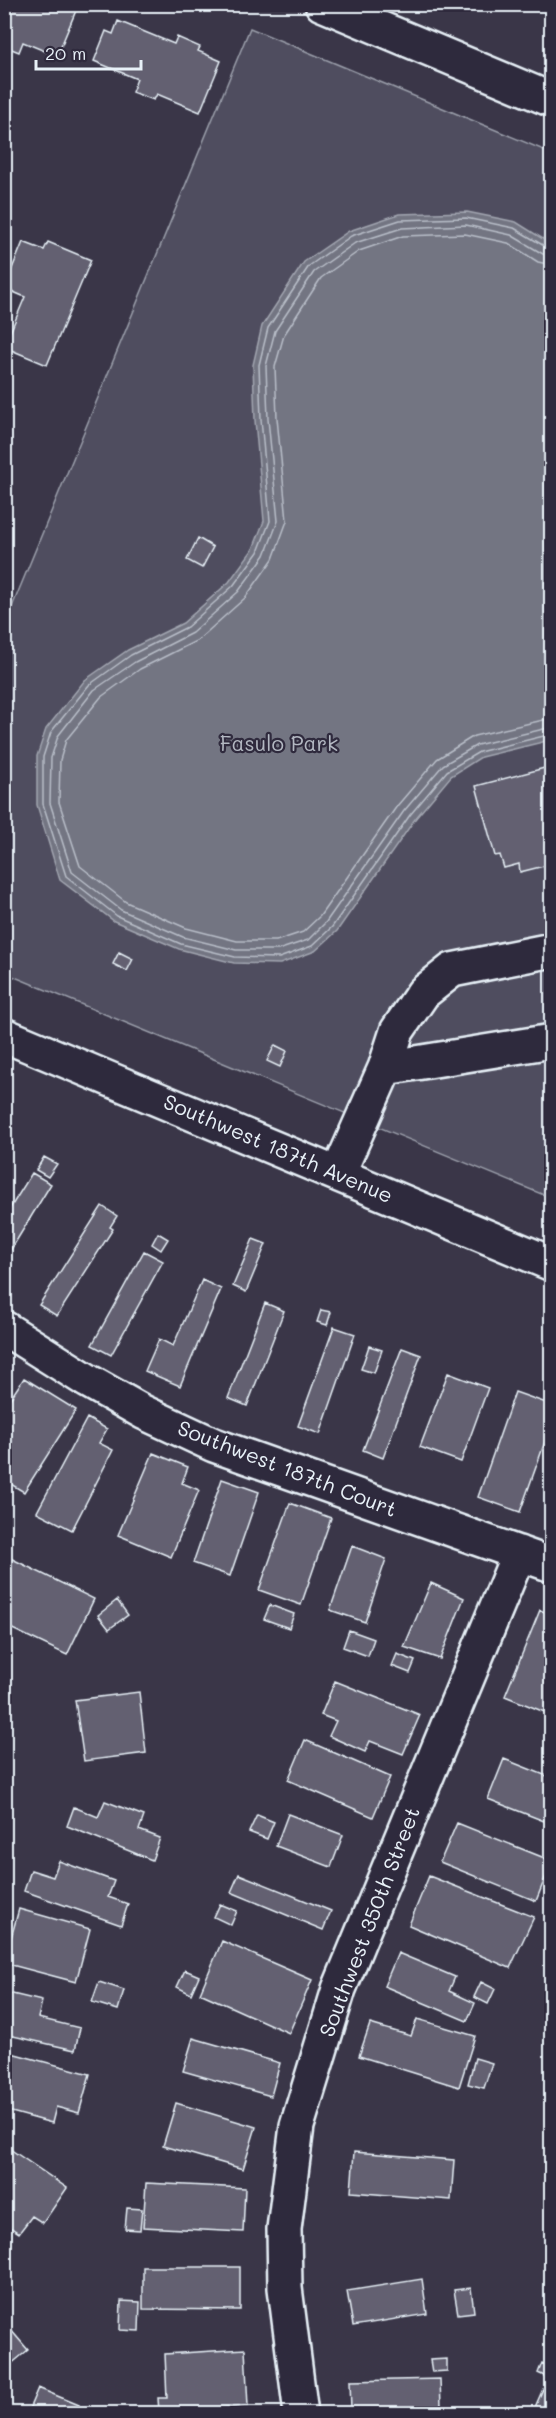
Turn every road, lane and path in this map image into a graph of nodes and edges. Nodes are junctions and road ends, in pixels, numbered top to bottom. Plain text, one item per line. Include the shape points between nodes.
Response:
1 (322, 4) edge
2 (552, 100) edge
3 (552, 950) edge
4 (4, 1035) edge
5 (552, 1041) edge
6 (385, 1068) junction
7 (338, 1174) junction
8 (552, 1264) edge
9 (4, 1328) edge
10 (519, 1553) junction
11 (552, 1565) edge
12 (301, 2414) edge

1 - 2 street
3 - 6 street via 452,970 423,993 397,1030
4 - 7 street, Southwest 187th Avenue
5 - 6 street
6 - 7 street
7 - 8 street, Southwest 187th Avenue
9 - 10 street, Southwest 187th Court via 143,1412 213,1445
10 - 11 street, Southwest 187th Court
10 - 12 street, Southwest 350th Street via 339,1989 297,2126 284,2229 285,2289

